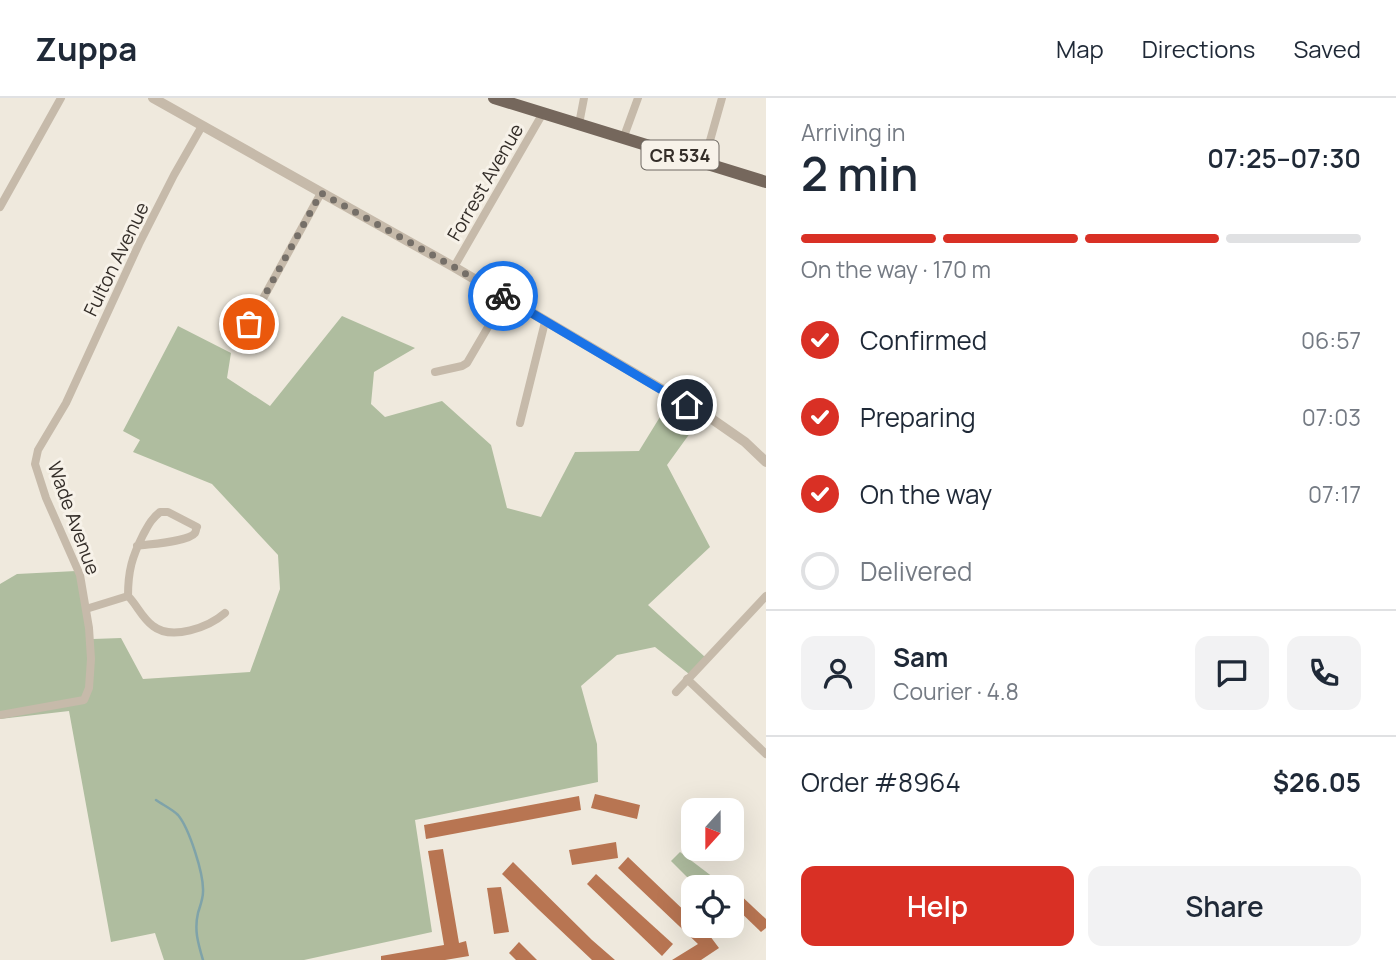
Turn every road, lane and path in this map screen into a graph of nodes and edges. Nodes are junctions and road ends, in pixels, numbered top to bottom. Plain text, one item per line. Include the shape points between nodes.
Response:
1 (61, 98) edge
2 (153, 98) edge
3 (494, 98) edge
4 (584, 98) edge
5 (638, 98) edge
6 (722, 98) edge
7 (543, 113) junction
8 (579, 124) junction
9 (202, 126) junction
10 (623, 139) junction
11 (704, 162) junction
12 (766, 182) edge
13 (321, 193) junction
14 (0, 207) edge
15 (454, 267) junction
16 (505, 298) junction
17 (545, 321) junction
18 (249, 324) dead end
19 (436, 372) dead end
20 (63, 407) joint
21 (520, 423) dead end
22 (766, 462) edge
23 (137, 546) junction
24 (128, 596) junction
25 (766, 596) edge
26 (86, 608) junction
27 (225, 613) dead end
28 (687, 679) junction
29 (676, 692) dead end
30 (0, 715) edge
31 (766, 754) edge

1 - 14 street
2 - 9 street
3 - 7 main road, CR 534
4 - 8 street
5 - 10 street
6 - 11 street
7 - 8 main road, CR 534
7 - 15 street, Forrest Avenue
8 - 10 main road, CR 534
9 - 13 street
9 - 20 street, Fulton Avenue via 139,244
10 - 11 main road, CR 534
11 - 12 main road, CR 534
13 - 15 street
13 - 18 street
15 - 16 street
16 - 17 street
16 - 19 street via 467,363
17 - 21 street
17 - 22 street via 709,417
20 - 26 street, Wade Avenue via 35,464 80,575
23 - 23 street via 160,512 197,527 191,536 180,540
23 - 24 street
24 - 26 street
24 - 27 street via 153,626 173,634 216,621
25 - 28 street
26 - 30 street, Wade Avenue via 91,659 84,700
28 - 29 street
28 - 31 street

